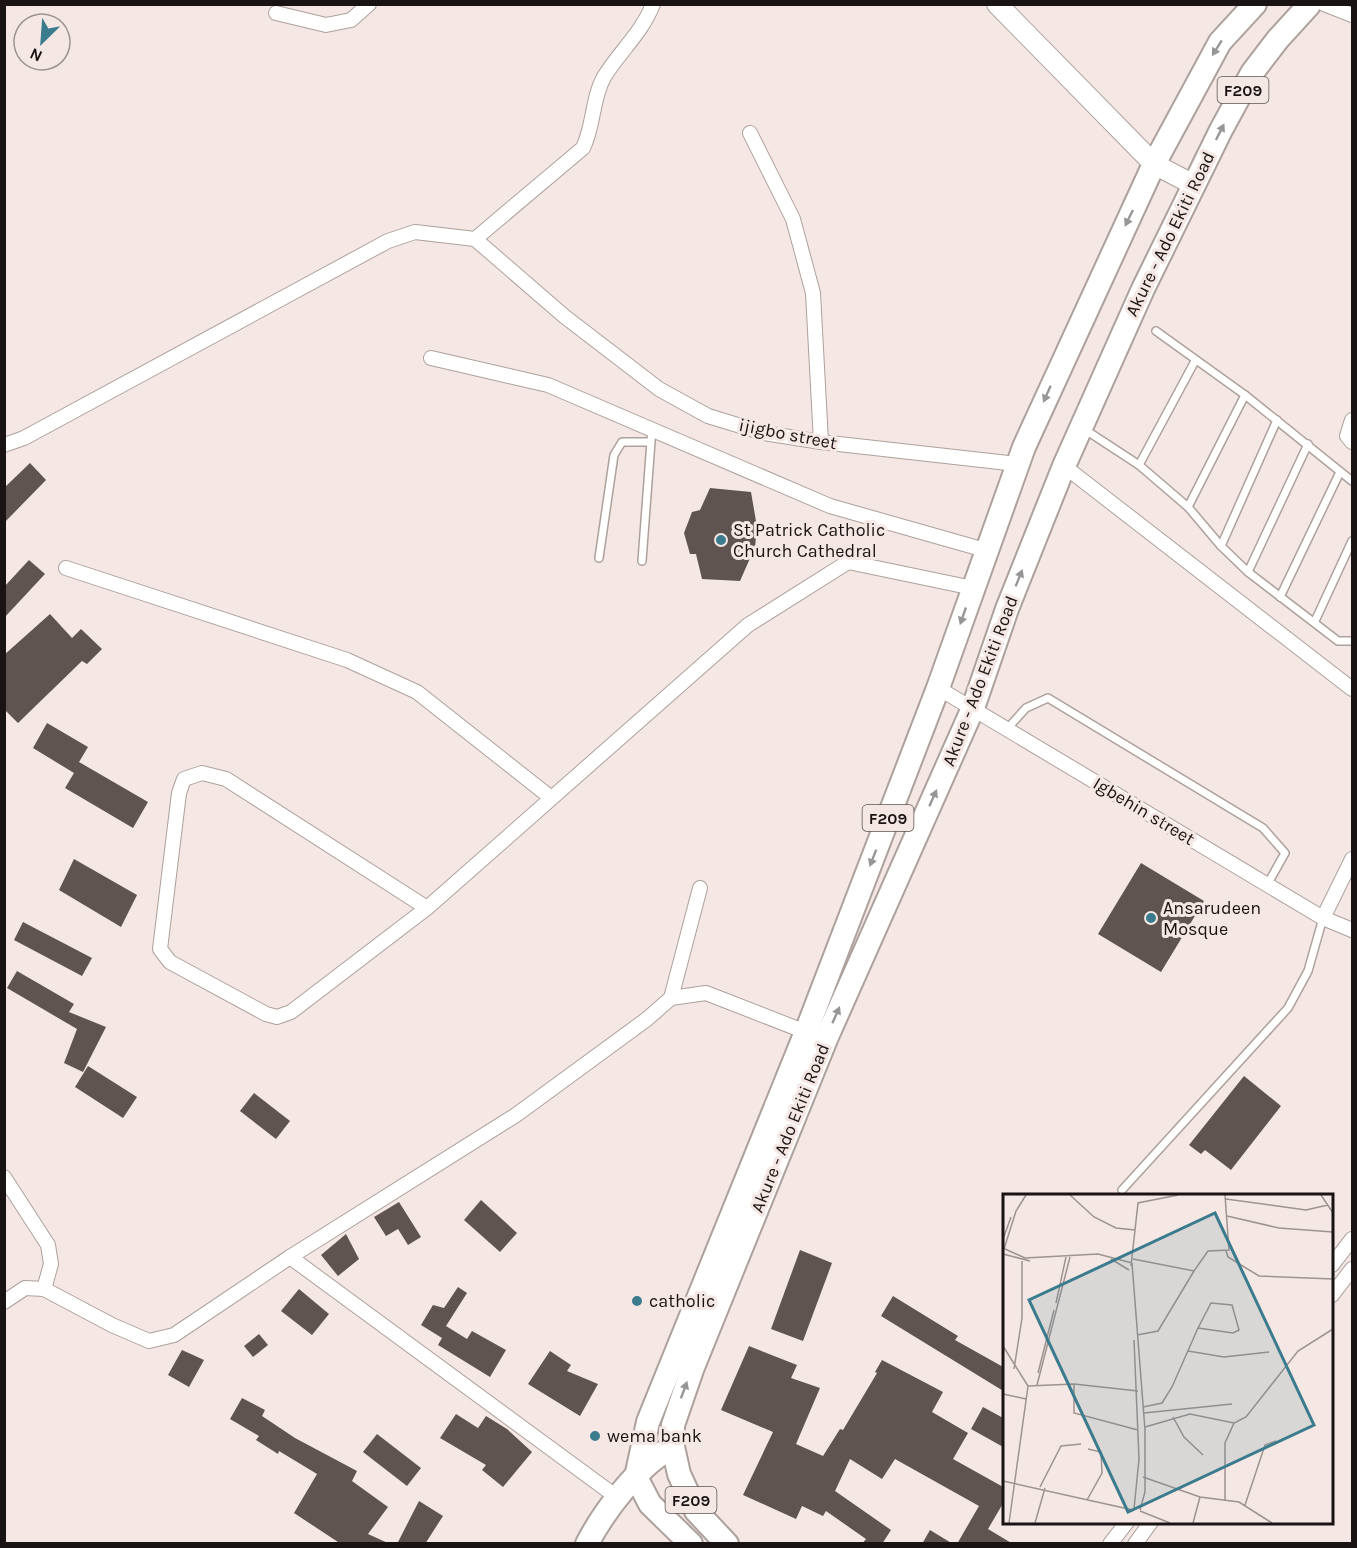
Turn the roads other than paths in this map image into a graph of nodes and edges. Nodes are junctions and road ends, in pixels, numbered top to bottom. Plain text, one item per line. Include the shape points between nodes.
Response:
1 (369, 4) edge
2 (653, 4) edge
3 (997, 4) edge
4 (1255, 4) edge
5 (1313, 5) edge
6 (276, 13) dead end
7 (1353, 15) edge
8 (750, 134) dead end
9 (1154, 164) junction
10 (1194, 185) junction
11 (475, 239) junction
12 (1156, 332) dead end
13 (431, 358) dead end
14 (1195, 361) junction
15 (1245, 394) junction
16 (1277, 420) junction
17 (1353, 420) edge
18 (1082, 427) junction
19 (651, 428) junction
20 (650, 442) junction
21 (821, 442) junction
22 (1353, 442) edge
23 (1308, 444) junction
24 (4, 446) edge
25 (1017, 464) junction
26 (1139, 465) junction
27 (1064, 466) junction
28 (1340, 472) junction
29 (1353, 481) edge
30 (1188, 507) junction
31 (1353, 541) edge
32 (1221, 546) junction
33 (985, 550) junction
34 (599, 558) dead end
35 (642, 561) dead end
36 (66, 568) dead end
37 (1248, 572) junction
38 (973, 588) junction
39 (1280, 597) junction
40 (1315, 621) junction
41 (1353, 641) edge
42 (938, 688) junction
43 (1353, 689) edge
44 (973, 708) junction
45 (1007, 729) junction
46 (550, 797) junction
47 (1353, 859) edge
48 (1267, 885) junction
49 (700, 888) dead end
50 (427, 908) junction
51 (1323, 918) junction
52 (1353, 930) edge
53 (671, 998) junction
54 (806, 1032) junction
55 (4, 1177) edge
56 (1122, 1190) dead end
57 (1353, 1239) edge
58 (290, 1257) junction
59 (1333, 1264) edge
60 (1353, 1269) edge
61 (44, 1289) junction
62 (1333, 1294) edge
63 (4, 1302) edge
64 (673, 1447) junction
65 (636, 1477) junction
66 (618, 1498) junction
67 (1125, 1524) edge
68 (1150, 1524) edge
69 (587, 1544) edge
70 (691, 1544) edge
71 (728, 1544) edge
72 (1110, 1544) edge
73 (1135, 1544) edge

1 - 6 street via 351,20 326,25
2 - 11 street via 647,19 604,78 583,148
3 - 9 main road
4 -> 9 main road, F209 via 1221,42
5 - 7 street
10 -> 5 main road, Akure - Ado Ekiti Road / F209 via 1252,73 1278,39
8 - 21 street via 794,219 813,293
9 - 10 main road
9 -> 25 main road, Akure - Ado Ekiti Road / F209
10 - 18 main road, Akure - Ado Ekiti Road / F209
11 - 21 street, ijigbo street via 564,316 659,389 708,416 764,433
11 - 24 street via 415,232 388,241
12 - 14 lane
13 - 19 street via 548,385
14 - 15 lane
14 - 26 lane
15 - 16 lane
15 - 30 lane
16 - 23 lane
16 - 32 lane
17 - 22 street via 1347,436
18 - 26 lane
18 - 27 main road, Akure - Ado Ekiti Road / F209
19 - 20 lane
19 - 33 street via 830,506
20 - 34 lane via 622,442 614,455
20 - 35 lane
21 - 25 street, ijigbo street
23 - 28 lane
23 - 37 lane
25 - 33 main road, Akure - Ado Ekiti Road / F209
26 - 30 lane
27 - 43 street
44 -> 27 main road, Akure - Ado Ekiti Road / F209 via 1007,609
28 - 29 lane
28 - 39 lane
30 - 32 lane
31 - 40 lane
32 - 37 lane
33 - 38 main road, Akure - Ado Ekiti Road / F209
36 - 46 street via 347,660 417,692
37 - 39 lane
38 -> 42 main road, Akure - Ado Ekiti Road / F209
38 - 46 street via 848,562 748,625
39 - 40 lane
40 - 41 lane via 1338,641
42 - 44 street, Igbehin street
42 -> 54 main road, Akure - Ado Ekiti Road / F209
44 - 45 street, Igbehin street
64 -> 44 main road, Akure - Ado Ekiti Road / F209 via 681,1397 718,1303 826,1039
45 - 48 street, Igbehin street
45 - 48 lane via 1026,708 1048,698 1263,828 1285,853
46 - 50 street
47 - 51 street
48 - 51 street, Igbehin street
49 - 53 street
50 - 50 street via 291,1012 277,1017 266,1014 170,962 160,949 184,779 202,773 226,779
51 - 52 street, Igbehin street
51 - 56 lane via 1308,971 1288,1008
53 - 54 street via 706,993
53 - 58 street via 516,1114
54 - 65 main road, Akure - Ado Ekiti Road / F209 via 648,1422
55 - 61 street via 48,1245 51,1264
57 - 59 street
58 - 61 street via 174,1335 149,1341
58 - 66 street
60 - 62 street
61 - 63 street via 25,1288
64 - 65 main road
64 - 71 main road, F209 via 679,1474 696,1511
65 - 66 main road
65 - 70 main road, F209 via 650,1504
66 - 69 main road
67 - 72 street
68 - 73 street

